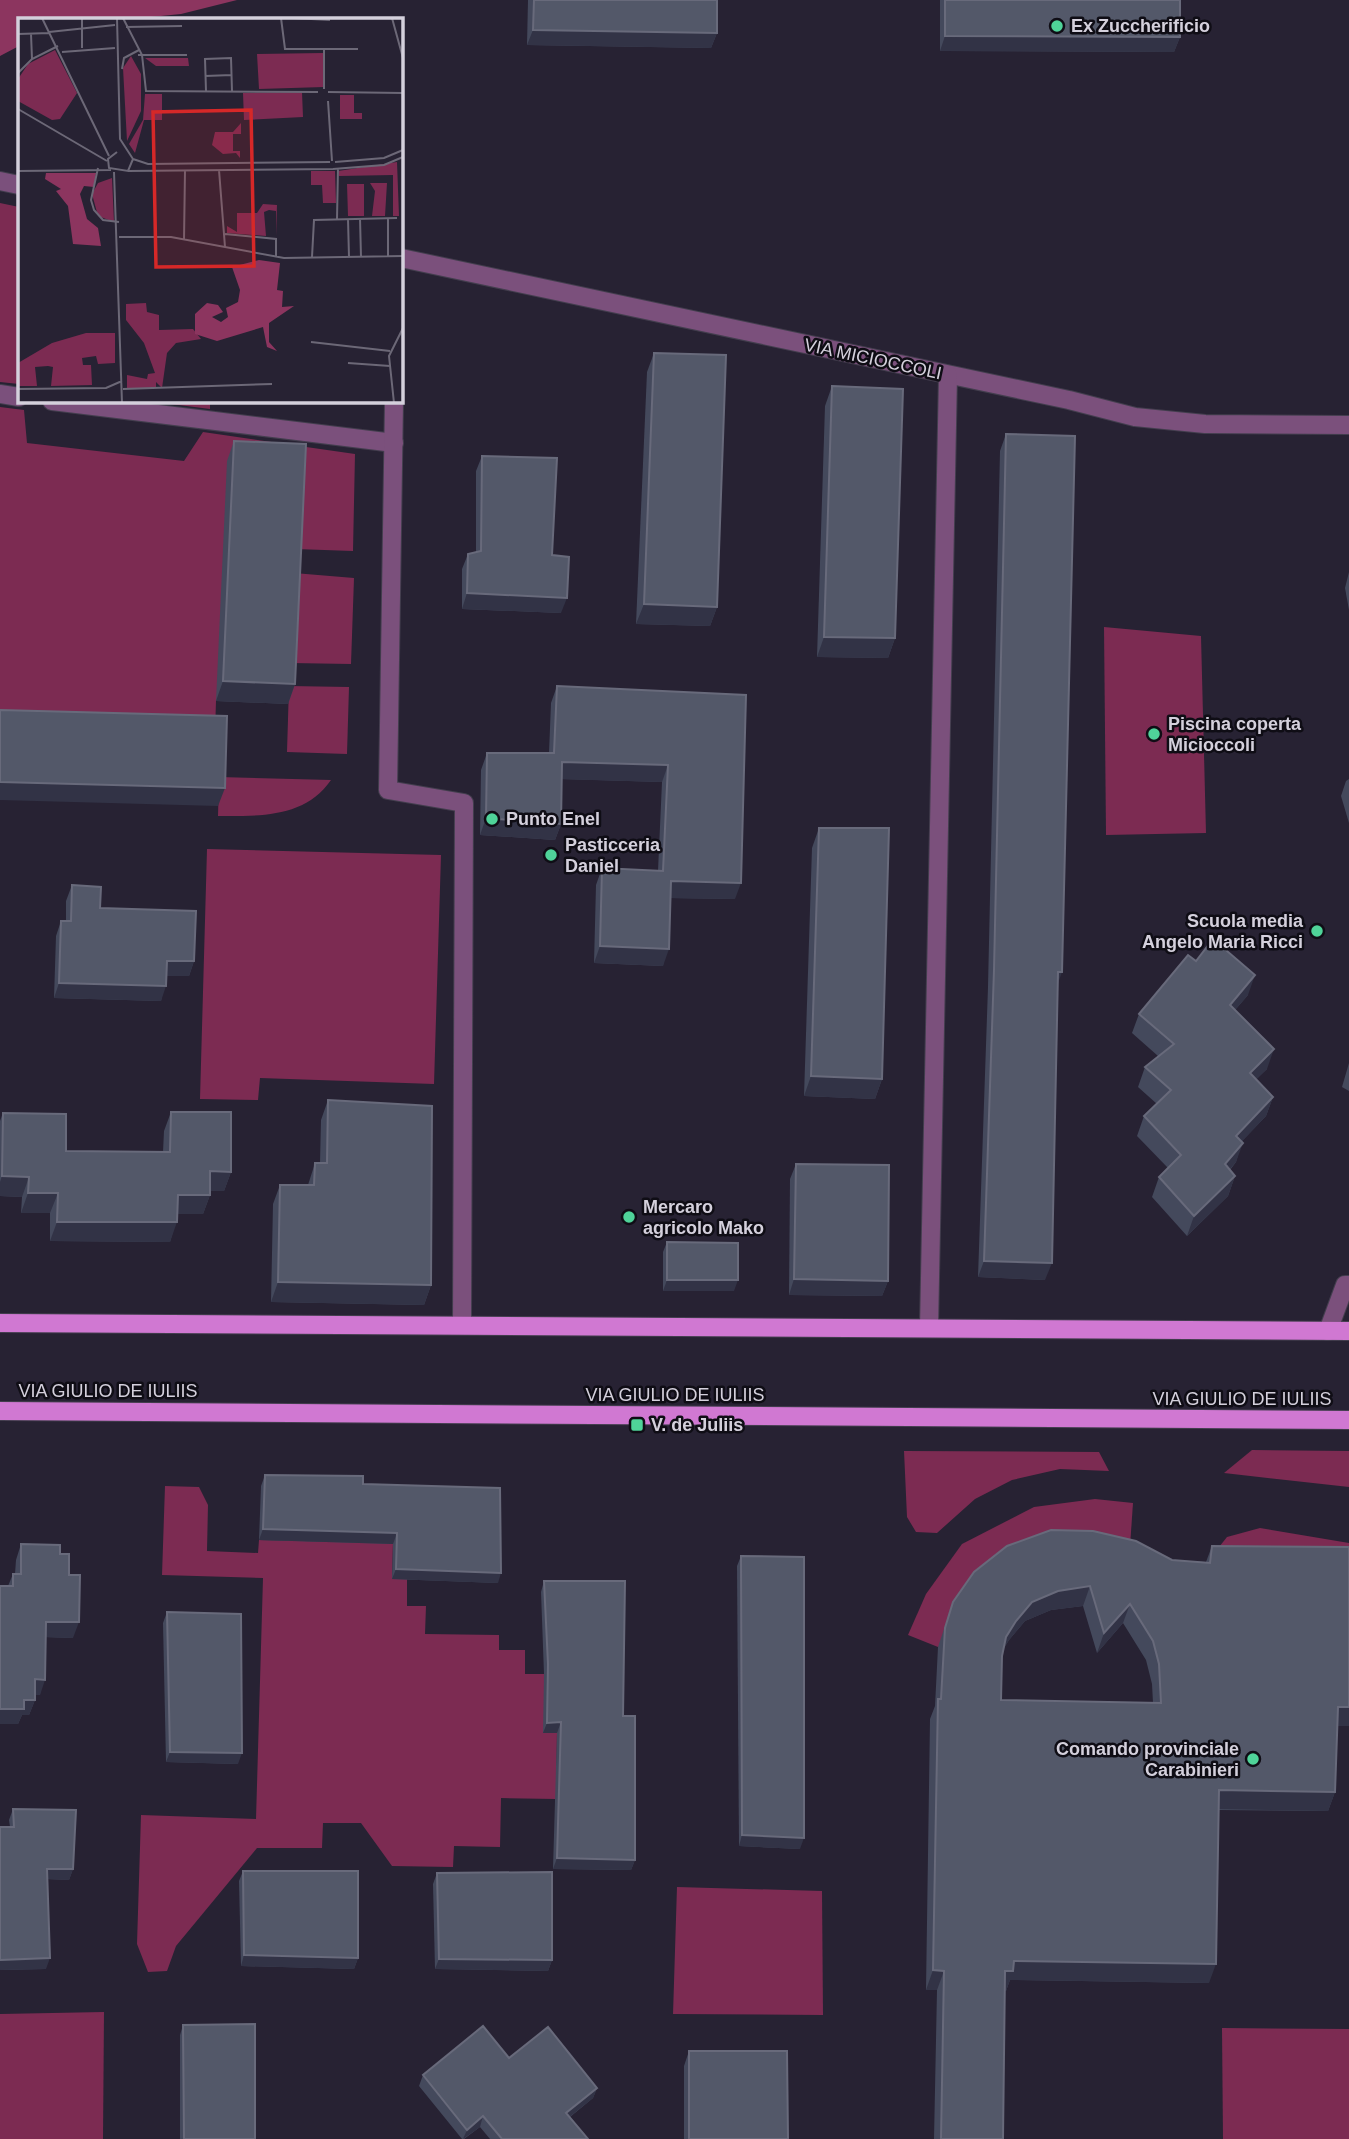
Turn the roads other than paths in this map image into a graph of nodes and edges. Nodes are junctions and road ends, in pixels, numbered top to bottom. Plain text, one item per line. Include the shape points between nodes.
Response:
1 (0, 181) edge
2 (18, 185) edge
3 (402, 258) edge
4 (948, 374) junction
5 (0, 394) edge
6 (18, 397) edge
7 (60, 402) edge
8 (394, 402) edge
9 (1349, 425) edge
10 (394, 443) junction
11 (1349, 1285) edge
12 (0, 1323) edge
13 (461, 1325) junction
14 (929, 1328) junction
15 (1328, 1331) junction
16 (1349, 1331) edge
17 (0, 1411) edge
18 (1317, 1420) junction
19 (1349, 1420) edge
20 (1349, 1428) edge

1 - 2 street
3 - 4 street, VIA MICIOCCOLI
4 - 9 street, VIA MICIOCCOLI via 1135,417 1205,424
4 - 14 street
5 - 6 street
7 - 10 street
8 - 10 street
10 - 13 street via 388,790 464,803
11 - 15 street via 1345,1285
12 - 13 main road
13 - 14 main road
14 - 15 main road
15 - 16 main road
17 - 18 main road, VIA GIULIO DE IULIIS
18 - 19 main road, VIA GIULIO DE IULIIS
18 - 20 main road

